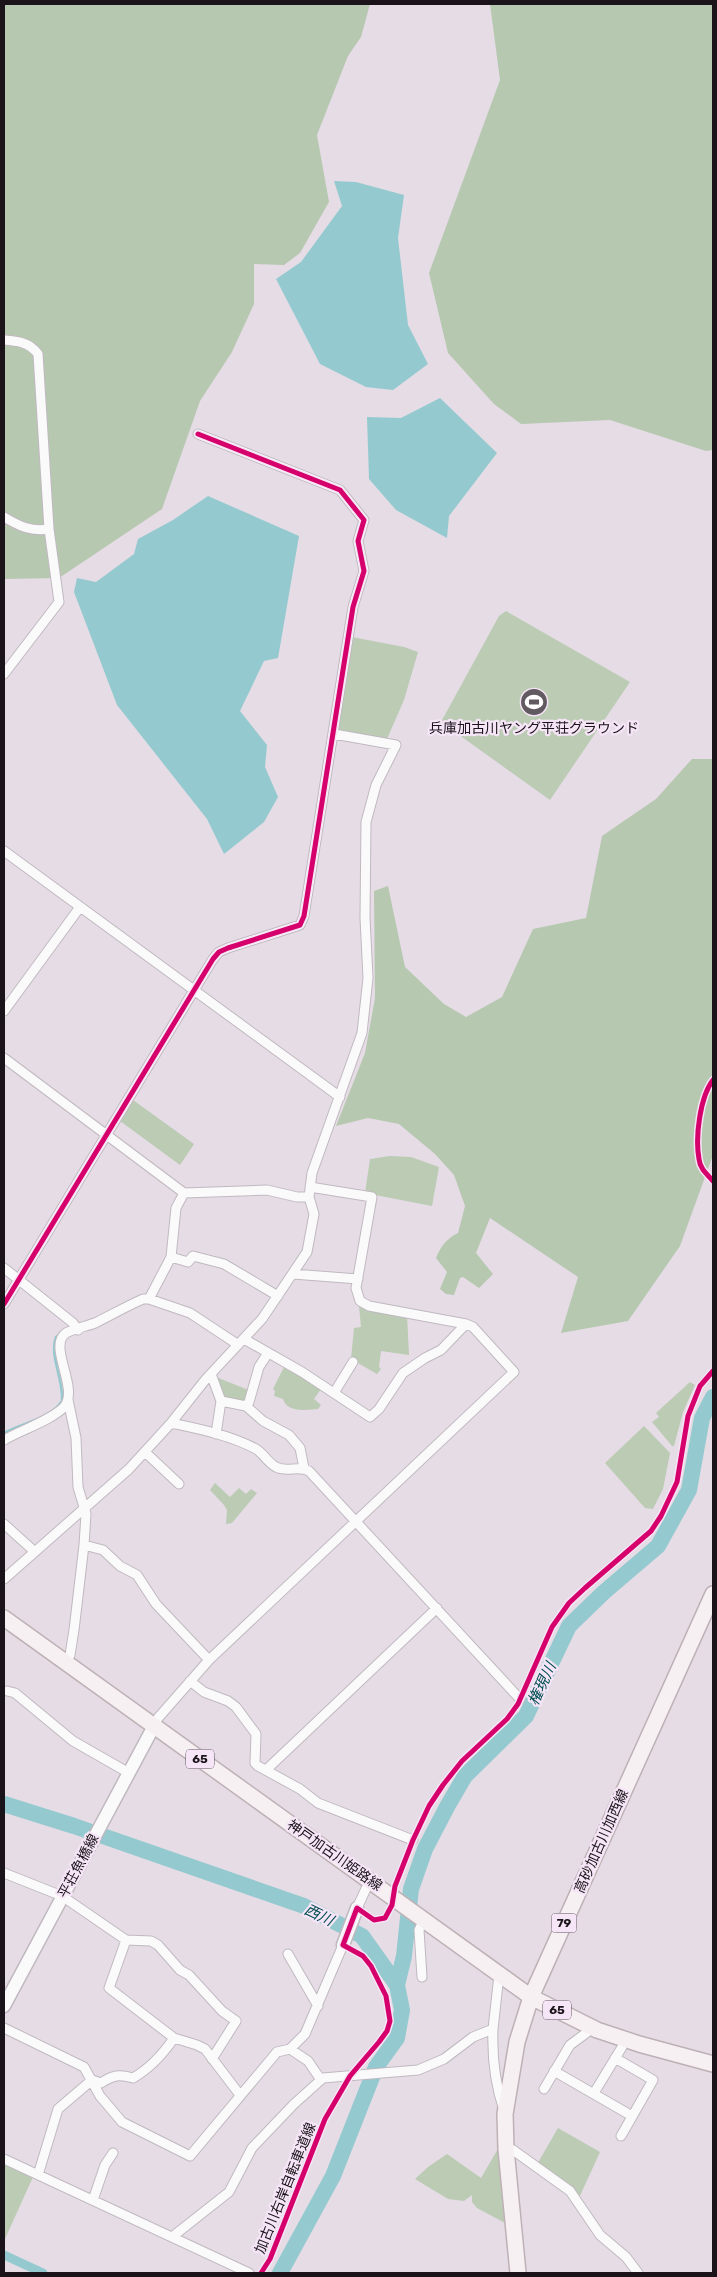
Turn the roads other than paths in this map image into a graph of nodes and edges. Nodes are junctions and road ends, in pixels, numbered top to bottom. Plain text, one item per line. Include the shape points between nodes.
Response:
1 (4, 340) edge
2 (198, 434) dead end
3 (4, 516) edge
4 (49, 529) junction
5 (4, 674) edge
6 (334, 734) junction
7 (4, 851) edge
8 (80, 907) junction
9 (194, 990) junction
10 (4, 1011) edge
11 (4, 1058) edge
12 (340, 1096) junction
13 (106, 1135) junction
14 (310, 1187) junction
15 (184, 1193) junction
16 (309, 1197) junction
17 (171, 1257) junction
18 (4, 1268) edge
19 (293, 1274) junction
20 (19, 1279) junction
21 (358, 1279) junction
22 (278, 1296) junction
23 (150, 1299) junction
24 (4, 1304) edge
25 (466, 1324) junction
26 (78, 1330) junction
27 (240, 1341) junction
28 (268, 1354) junction
29 (353, 1362) dead end
30 (211, 1374) junction
31 (334, 1393) junction
32 (68, 1400) junction
33 (221, 1401) junction
34 (246, 1406) junction
35 (171, 1423) junction
36 (216, 1434) junction
37 (4, 1440) edge
38 (144, 1452) junction
39 (304, 1468) junction
40 (179, 1484) dead end
41 (84, 1508) junction
42 (356, 1521) junction
43 (4, 1524) edge
44 (84, 1545) junction
45 (35, 1552) junction
46 (4, 1579) edge
47 (713, 1594) edge
48 (436, 1608) junction
49 (4, 1618) edge
50 (209, 1660) junction
51 (66, 1662) junction
52 (190, 1681) junction
53 (7, 1691) dead end
54 (520, 1699) dead end
55 (154, 1726) junction
56 (266, 1770) junction
57 (129, 1773) junction
58 (413, 1840) dead end
59 (4, 1873) edge
60 (370, 1880) junction
61 (62, 1896) junction
62 (356, 1911) joint
63 (422, 1918) junction
64 (126, 1940) junction
65 (344, 1943) joint
66 (288, 1954) dead end
67 (499, 1975) junction
68 (422, 1977) dead end
69 (531, 1997) junction
70 (4, 2006) edge
71 (318, 2006) junction
72 (4, 2028) edge
73 (593, 2028) junction
74 (493, 2029) junction
75 (174, 2038) junction
76 (622, 2047) dead end
77 (290, 2049) junction
78 (615, 2058) junction
79 (212, 2059) junction
80 (713, 2064) edge
81 (554, 2071) junction
82 (323, 2078) junction
83 (92, 2080) junction
84 (544, 2089) dead end
85 (594, 2093) junction
86 (240, 2095) junction
87 (505, 2114) junction
88 (632, 2116) junction
89 (621, 2136) dead end
90 (506, 2149) junction
91 (113, 2153) dead end
92 (4, 2159) edge
93 (38, 2175) junction
94 (93, 2200) junction
95 (172, 2237) junction
96 (249, 2273) edge
97 (518, 2273) edge
98 (638, 2273) edge

1 - 4 street via 18,341 38,354
2 - 6 street via 340,490 364,520 358,541 364,571 353,607
3 - 4 street via 33,530
4 - 5 street via 59,602
6 - 9 street via 300,925 219,952
6 - 12 street via 396,745 376,784 366,822 368,978 362,1033
7 - 8 street
8 - 9 street
8 - 10 street
9 - 12 street
9 - 13 street
11 - 13 street
12 - 14 street via 319,1149
13 - 15 street
13 - 20 street
14 - 16 street
14 - 21 street via 372,1197
15 - 16 street via 267,1190
15 - 17 street via 176,1208
16 - 19 street via 314,1214 310,1239 307,1252
17 - 22 street via 188,1262 193,1256 224,1264
17 - 23 street
18 - 20 street
19 - 21 street
19 - 22 street
20 - 24 street
20 - 26 street via 73,1322
21 - 25 street via 356,1293 360,1301 369,1306
22 - 27 street
23 - 26 street via 143,1299
23 - 27 street via 190,1313
25 - 31 street via 441,1350 403,1373 372,1417
25 - 42 street via 473,1327 514,1372
26 - 32 street via 66,1334 61,1340
27 - 28 street
27 - 30 street
28 - 31 street
28 - 34 street via 259,1368
29 - 31 street
30 - 33 street
30 - 35 street
32 - 37 street via 64,1407 49,1417
32 - 41 street via 76,1438 78,1487
33 - 34 street
33 - 36 street
34 - 39 street via 296,1441
35 - 36 street
35 - 38 street
36 - 39 street via 257,1450 275,1467 284,1470
38 - 40 street
38 - 41 street
39 - 42 street
41 - 44 street
41 - 45 street
42 - 48 street
42 - 50 street
43 - 45 street
44 - 50 street via 103,1550 120,1566 137,1575 156,1604
44 - 51 street via 73,1637
45 - 46 street
47 - 69 main road, 高砂加古川加西線 / 79
48 - 54 street
48 - 56 street
49 - 51 main road, 神戸加古川姫路線 / 65
50 - 52 street
51 - 55 main road, 神戸加古川姫路線 / 65
52 - 55 street
52 - 56 street via 204,1692 236,1707 256,1734 255,1763
53 - 57 street via 14,1693 73,1741
55 - 57 main road, 平荘魚橋線
55 - 60 main road, 神戸加古川姫路線 / 65
56 - 58 street via 318,1803
57 - 61 main road, 平荘魚橋線
59 - 61 street
60 - 62 street
60 - 63 main road, 神戸加古川姫路線 / 65
61 - 64 street
61 - 70 main road, 平荘魚橋線
62 - 65 main road
63 - 67 main road, 神戸加古川姫路線 / 65
63 - 68 street via 419,1930
64 - 75 street via 109,1988
64 - 79 street via 151,1940 158,1945 210,2000 236,2021
65 - 71 street
66 - 71 street
67 - 69 main road, 神戸加古川姫路線 / 65
67 - 74 street
69 - 73 main road, 神戸加古川姫路線 / 65
69 - 87 main road, 高砂加古川加西線 / 79 via 510,2074
71 - 77 street via 305,2034
72 - 83 street via 84,2067
73 - 80 main road, 神戸加古川姫路線 / 65
73 - 81 street via 570,2045
74 - 82 street via 473,2037 444,2059 418,2070
74 - 87 street via 495,2072
75 - 79 street via 197,2045
75 - 83 street via 156,2060 133,2078 122,2075 112,2076 101,2083
76 - 78 street
77 - 82 street via 308,2061
77 - 86 street via 277,2052
78 - 85 street
78 - 88 street via 653,2080
79 - 86 street
81 - 84 street
81 - 85 street
82 - 95 street via 252,2148 229,2192
83 - 86 street via 100,2096 127,2125 190,2156
83 - 93 street via 58,2109
85 - 88 street
87 - 90 main road, 高砂加古川加西線 / 79
88 - 89 street
90 - 97 main road, 高砂加古川加西線 / 79
90 - 98 street via 513,2150 570,2191 600,2235 626,2256
91 - 94 street via 105,2165
92 - 93 street
93 - 94 street
94 - 95 street
95 - 96 street

